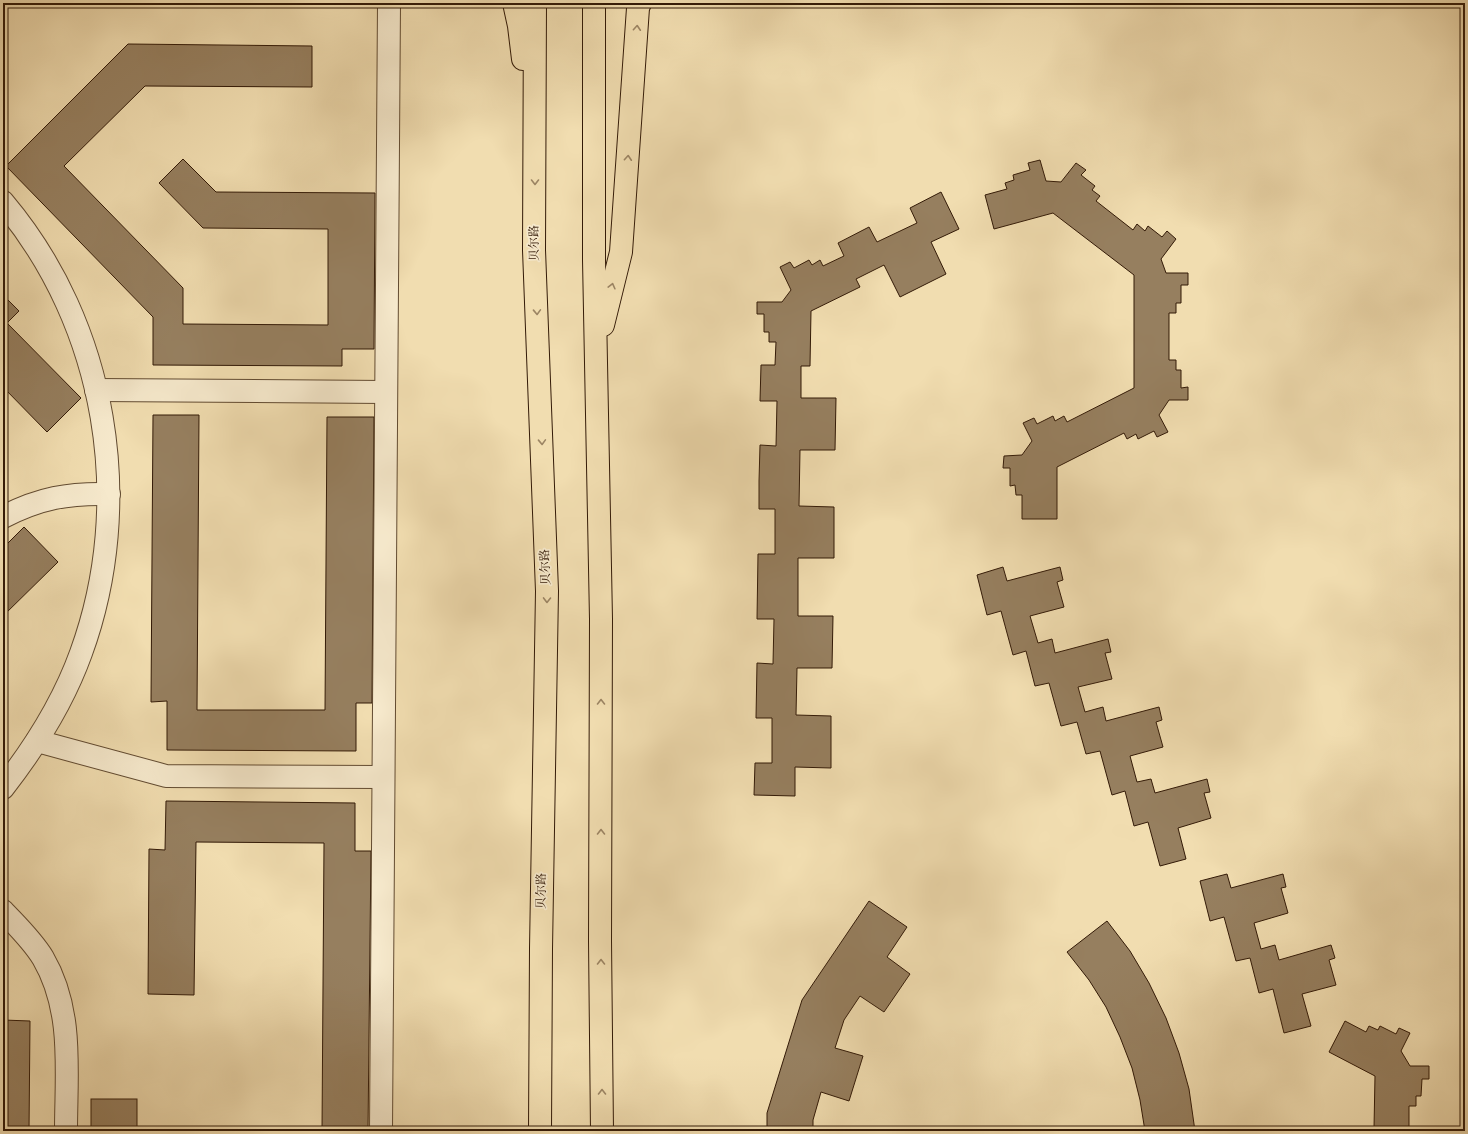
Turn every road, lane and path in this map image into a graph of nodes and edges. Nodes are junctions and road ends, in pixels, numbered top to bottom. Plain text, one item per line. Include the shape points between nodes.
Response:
1 (389, 3) edge
2 (514, 3) edge
3 (535, 3) edge
4 (594, 3) edge
5 (640, 3) edge
6 (535, 151) junction
7 (3, 202) edge
8 (596, 351) junction
9 (96, 390) junction
10 (386, 392) junction
11 (109, 494) junction
12 (3, 517) edge
13 (37, 741) junction
14 (383, 777) junction
15 (3, 788) edge
16 (3, 912) edge
17 (66, 1131) edge
18 (381, 1131) edge
19 (540, 1131) edge
20 (602, 1131) edge

1 - 10 street
2 - 6 main road via 520,26
3 - 6 main road, 贝尔路
4 - 8 main road
8 -> 5 main road via 621,252
6 -> 19 main road, 贝尔路 via 534,250 547,591
7 - 9 street via 36,246 55,280 75,322
20 -> 8 main road via 601,619
9 - 10 street
9 - 11 street via 103,424
10 - 14 street
11 - 12 street via 86,494 43,500
11 - 13 street via 107,535 93,614 81,653 65,691
13 - 14 street via 166,776
13 - 15 street
14 - 18 street
16 - 17 street via 30,939 43,957 60,999 65,1022

